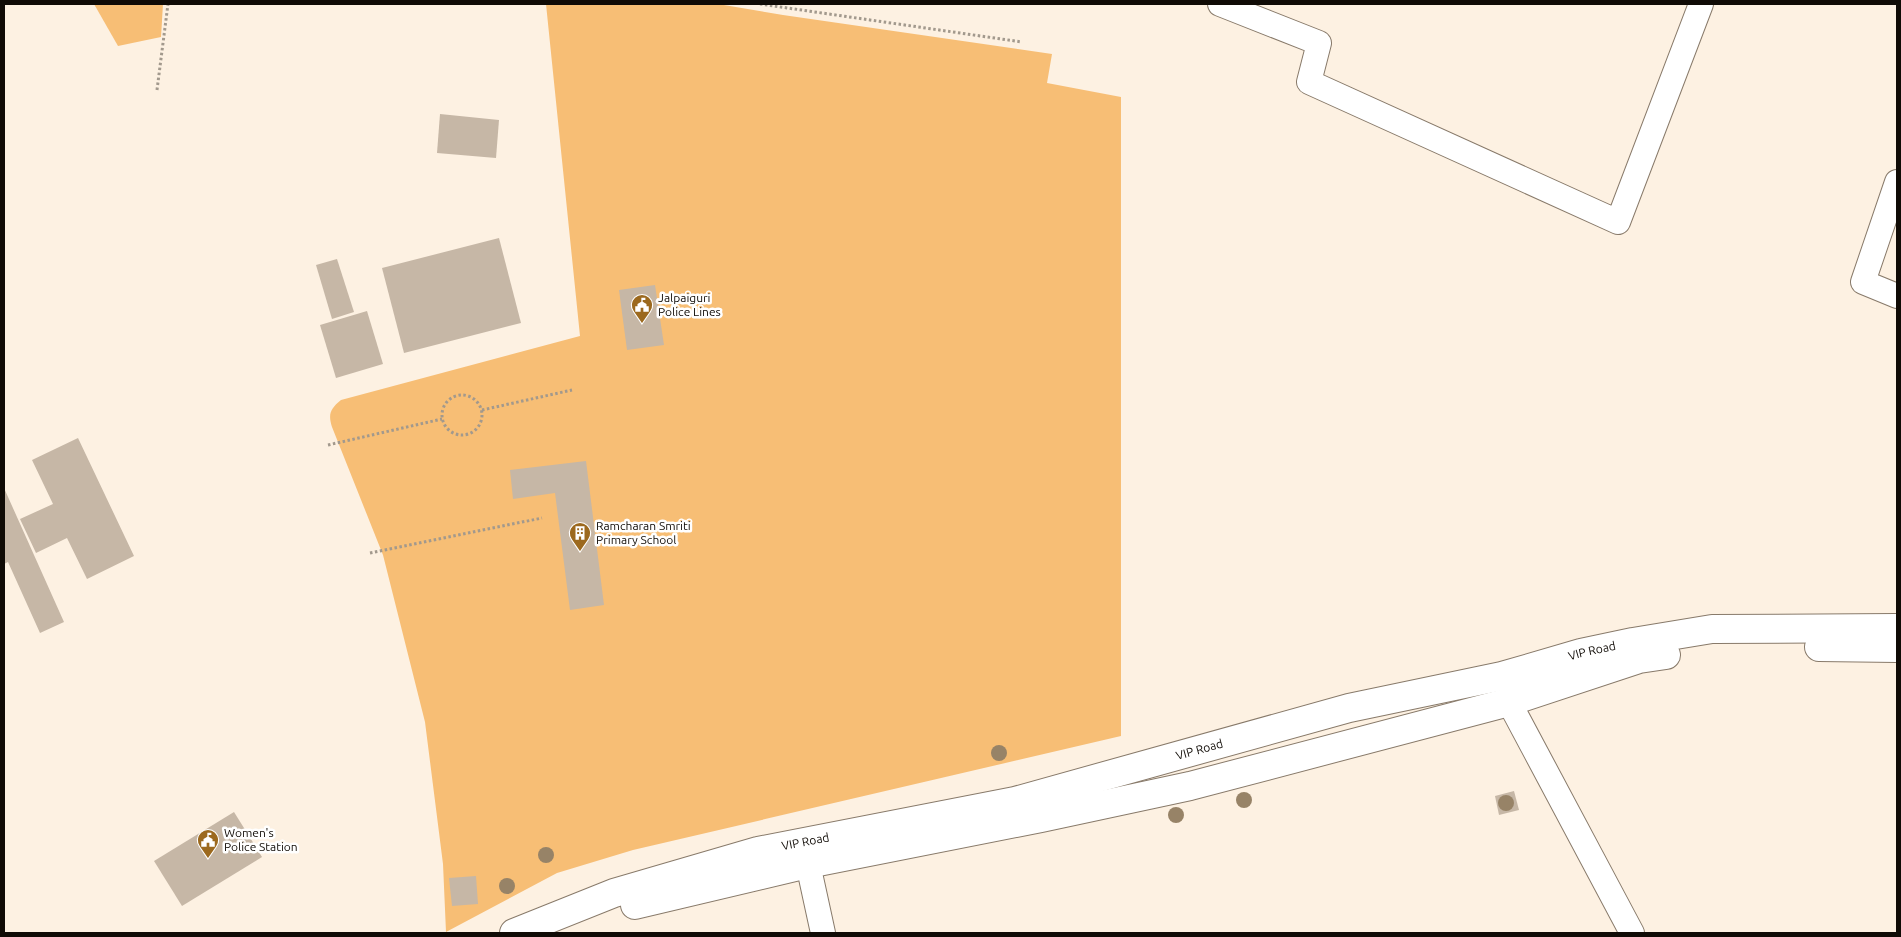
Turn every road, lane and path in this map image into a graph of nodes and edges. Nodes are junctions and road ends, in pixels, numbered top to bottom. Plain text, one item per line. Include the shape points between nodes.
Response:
1 (168, 4) edge
2 (760, 4) edge
3 (1220, 4) edge
4 (1701, 4) edge
5 (1022, 42) dead end
6 (157, 90) dead end
7 (1897, 182) edge
8 (1897, 296) edge
9 (572, 390) dead end
10 (482, 410) junction
11 (442, 419) junction
12 (328, 445) dead end
13 (542, 518) dead end
14 (370, 553) dead end
15 (1897, 628) edge
16 (1713, 638) junction
17 (1897, 648) edge
18 (1509, 702) junction
19 (806, 853) junction
20 (514, 933) edge
21 (552, 933) edge
22 (823, 933) edge
23 (1632, 933) edge

1 - 6 path
2 - 5 path
3 - 4 street via 1320,43 1309,82 1618,222
7 - 8 street via 1863,282
9 - 10 path
10 - 11 path via 474,399 460,394 444,405
10 - 11 path via 477,428 466,435 460,436 448,430
11 - 12 path
13 - 14 path
15 - 16 street, VIP Road
16 - 17 street, VIP Road
16 - 18 street, VIP Road
16 - 19 street, VIP Road via 1616,646 1581,653 1502,676 1349,708 1015,801
18 - 19 street, VIP Road via 1190,786 1041,818
18 - 23 street
19 - 20 street, VIP Road via 758,851 614,893
19 - 21 street, VIP Road via 619,909
19 - 22 street

